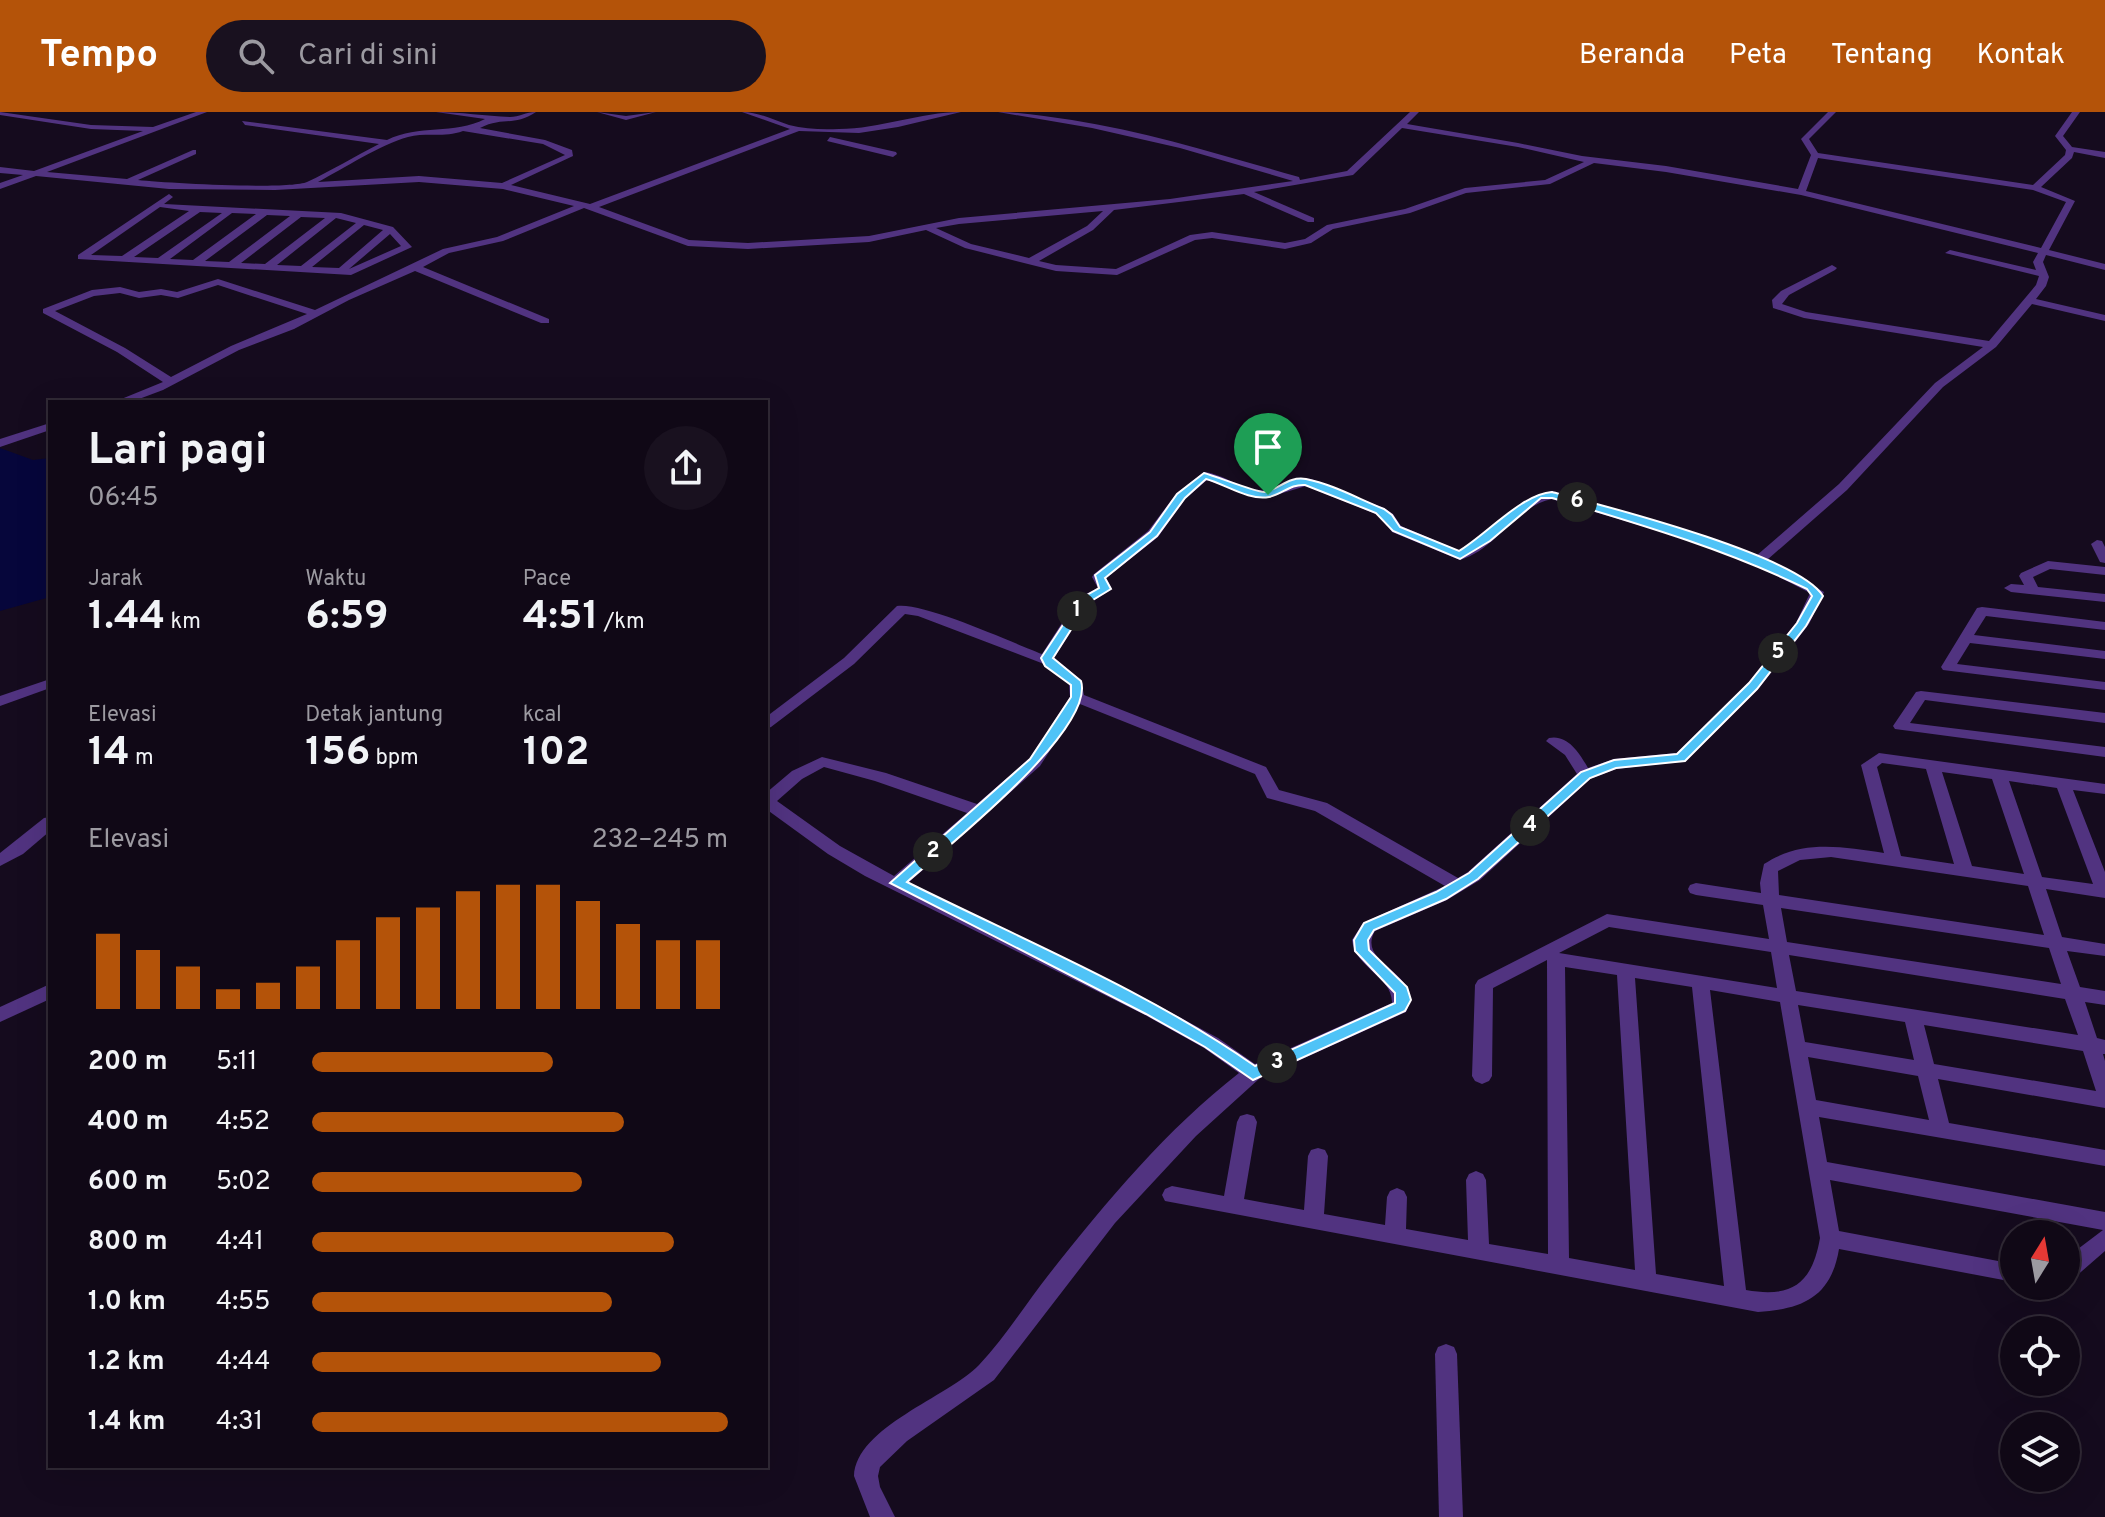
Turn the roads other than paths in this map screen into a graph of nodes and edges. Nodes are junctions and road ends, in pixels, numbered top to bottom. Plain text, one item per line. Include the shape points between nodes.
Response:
1 (203, 112) edge
2 (440, 112) edge
3 (532, 112) edge
4 (550, 112) edge
5 (572, 112) edge
6 (601, 112) edge
7 (652, 112) edge
8 (746, 112) edge
9 (957, 112) edge
10 (1002, 112) edge
11 (1415, 112) edge
12 (1832, 112) edge
13 (2076, 112) edge
14 (0, 113) edge
15 (494, 117) junction
16 (245, 123) dead end
17 (1403, 126) junction
18 (155, 129) junction
19 (472, 129) junction
20 (796, 130) junction
21 (389, 143) junction
22 (2070, 149) junction
23 (193, 152) dead end
24 (893, 154) dead end
25 (1815, 155) junction
26 (2105, 155) edge
27 (1593, 161) junction
28 (0, 170) edge
29 (36, 173) junction
30 (1301, 181) junction
31 (126, 183) junction
32 (0, 186) edge
33 (303, 186) junction
34 (503, 186) junction
35 (189, 187) junction
36 (2035, 188) junction
37 (1245, 191) junction
38 (1801, 192) junction
39 (588, 206) junction
40 (164, 207) junction
41 (198, 209) junction
42 (1110, 209) junction
43 (231, 210) junction
44 (265, 212) junction
45 (299, 214) junction
46 (333, 216) junction
47 (1311, 220) dead end
48 (362, 222) junction
49 (926, 227) junction
50 (390, 229) junction
51 (2041, 252) junction
52 (1950, 253) dead end
53 (86, 257) junction
54 (125, 259) junction
55 (1033, 260) junction
56 (161, 261) junction
57 (196, 263) junction
58 (232, 265) junction
59 (268, 267) junction
60 (415, 267) junction
61 (2105, 267) edge
62 (1832, 268) dead end
63 (304, 269) junction
64 (341, 271) junction
65 (2043, 274) junction
66 (2028, 300) junction
67 (314, 313) junction
68 (2105, 318) edge
69 (545, 321) dead end
70 (1992, 345) junction
71 (171, 382) junction
72 (125, 400) edge
73 (48, 427) edge
74 (0, 443) edge
75 (2097, 544) dead end
76 (2105, 559) edge
77 (1758, 561) junction
78 (2105, 571) edge
79 (2011, 588) dead end
80 (2033, 590) junction
81 (2105, 598) edge
82 (2105, 626) edge
83 (1965, 638) junction
84 (2105, 655) edge
85 (1048, 661) junction
86 (48, 684) edge
87 (2105, 686) edge
88 (1077, 697) junction
89 (0, 701) edge
90 (2105, 718) edge
91 (768, 722) edge
92 (1554, 741) dead end
93 (2105, 752) edge
94 (1933, 766) junction
95 (1585, 775) junction
96 (1999, 775) junction
97 (2063, 783) junction
98 (2105, 789) edge
99 (768, 799) edge
100 (768, 802) edge
101 (979, 811) junction
102 (48, 824) edge
103 (0, 860) edge
104 (1894, 861) junction
105 (1965, 871) junction
106 (2034, 881) junction
107 (897, 883) junction
108 (1458, 886) junction
109 (1696, 889) dead end
110 (2104, 892) edge
111 (1771, 899) junction
112 (2054, 943) junction
113 (1779, 947) junction
114 (2105, 950) edge
115 (1626, 970) junction
116 (1700, 981) junction
117 (48, 992) edge
118 (2071, 993) junction
119 (1788, 995) junction
120 (2105, 998) edge
121 (0, 1015) edge
122 (1913, 1016) junction
123 (2097, 1046) edge
124 (1797, 1048) junction
125 (1926, 1070) junction
126 (1253, 1073) junction
127 (1482, 1076) dead end
128 (2105, 1089) edge
129 (2105, 1100) edge
130 (1808, 1107) junction
131 (1247, 1122) dead end
132 (1941, 1130) junction
133 (1318, 1156) dead end
134 (2105, 1158) edge
135 (1818, 1169) junction
136 (1476, 1180) dead end
137 (1172, 1195) dead end
138 (1397, 1197) dead end
139 (1233, 1206) junction
140 (1313, 1221) junction
141 (2105, 1221) edge
142 (1395, 1236) junction
143 (1830, 1238) junction
144 (2105, 1238) edge
145 (1479, 1251) junction
146 (2080, 1259) edge
147 (1559, 1266) junction
148 (2000, 1270) edge
149 (1646, 1281) junction
150 (1736, 1298) junction
151 (1446, 1354) dead end
152 (883, 1517) edge
153 (1451, 1517) edge

1 - 18 street
2 - 15 street
3 - 15 street via 516,120
4 - 5 street
6 - 7 street via 626,118
8 - 20 street
9 - 20 street via 864,132
10 - 30 street via 1182,146
11 - 17 street
12 - 25 street via 1805,139
13 - 22 street via 2059,136
14 - 18 street via 83,126
15 - 19 street
16 - 21 street
17 - 27 street
17 - 30 street via 1350,173
18 - 29 street
19 - 21 street via 417,133
19 - 34 street via 545,142 569,152 557,163
20 - 24 street
20 - 39 street
21 - 33 street
22 - 26 street
22 - 36 street
23 - 31 street
25 - 36 street
25 - 38 street
27 - 38 street
27 - 55 street via 1547,182 1465,191 1407,211 1346,222 1285,246 1200,235 1117,272 1062,269
28 - 29 street
29 - 31 street
29 - 32 street
30 - 37 street
31 - 35 street
33 - 34 street via 419,179
33 - 35 street
34 - 39 street
35 - 40 street
35 - 53 street
36 - 51 street via 2071,201
37 - 42 street
37 - 47 street
38 - 51 street
39 - 49 street via 688,243 716,246 860,240
39 - 60 street via 500,239 452,249
40 - 41 street
40 - 53 street
41 - 43 street
41 - 54 street
42 - 49 street
42 - 55 street via 1090,228
43 - 44 street
43 - 56 street
44 - 45 street
44 - 57 street
45 - 46 street
45 - 58 street
46 - 48 street
46 - 59 street
48 - 50 street
48 - 63 street
49 - 55 street via 968,246
50 - 64 street
50 - 64 street via 407,247 351,272
51 - 61 street
51 - 65 street
52 - 65 street
53 - 54 street
54 - 56 street
56 - 57 street
57 - 58 street
58 - 59 street
59 - 63 street
60 - 67 street
60 - 69 street
62 - 70 street via 1785,293 1777,306 1804,315
63 - 64 street
65 - 66 street via 2041,286
66 - 68 street
66 - 70 street
67 - 71 street
67 - 71 street via 218,282 175,295 92,293 47,311
70 - 77 street via 1939,385 1843,487
71 - 72 street
73 - 74 street
75 - 76 street
77 - 85 street via 1552,495 1538,496 1467,554 1453,555 1396,529 1380,511 1307,482 1294,481 1268,495 1204,476 1181,496 1153,534 1099,577 1105,589 1083,601
77 - 95 street via 1812,586 1818,596 1753,686 1681,758 1614,764
78 - 80 street via 2048,565 2026,576
79 - 80 street
80 - 81 street
82 - 83 street via 1982,611
83 - 84 street
83 - 87 street via 1948,667
85 - 88 street via 1074,680
85 - 91 street via 902,609 849,661
86 - 89 street
88 - 101 street via 1035,762
88 - 108 street via 1261,771 1273,794 1321,807
90 - 93 street via 1921,695 1900,726
92 - 95 street via 1571,752
94 - 96 street
94 - 104 street via 1879,758 1869,765
94 - 105 street
95 - 108 street
96 - 97 street
96 - 106 street
97 - 98 street
97 - 110 street
99 - 101 street via 822,762
100 - 107 street via 834,850
101 - 107 street
102 - 103 street
104 - 105 street
104 - 111 street via 1831,851 1784,857 1770,868
105 - 106 street
106 - 110 street
106 - 112 street
107 - 126 street via 1151,1010
108 - 126 street via 1365,932 1362,951 1401,991 1400,1007
109 - 111 street
111 - 112 street
111 - 113 street
112 - 114 street
112 - 118 street
113 - 118 street
113 - 119 street
113 - 127 street via 1607,920 1484,985
115 - 116 street
115 - 147 street via 1556,959
115 - 149 street
116 - 119 street
116 - 150 street
117 - 121 street
118 - 120 street
118 - 123 street
119 - 122 street
119 - 123 street
119 - 124 street
122 - 123 street
122 - 125 street
123 - 128 street
124 - 125 street
124 - 130 street
125 - 129 street
125 - 132 street
126 - 152 street via 1132,1189 986,1373 876,1451 867,1466 867,1481
130 - 132 street
130 - 135 street
131 - 139 street
132 - 134 street
133 - 140 street
135 - 141 street
135 - 143 street
136 - 145 street
137 - 139 street
138 - 142 street
139 - 140 street
140 - 142 street
142 - 145 street
143 - 148 street
143 - 150 street via 1827,1266 1811,1290 1785,1302
144 - 146 street
145 - 147 street
147 - 149 street
149 - 150 street
151 - 153 street

